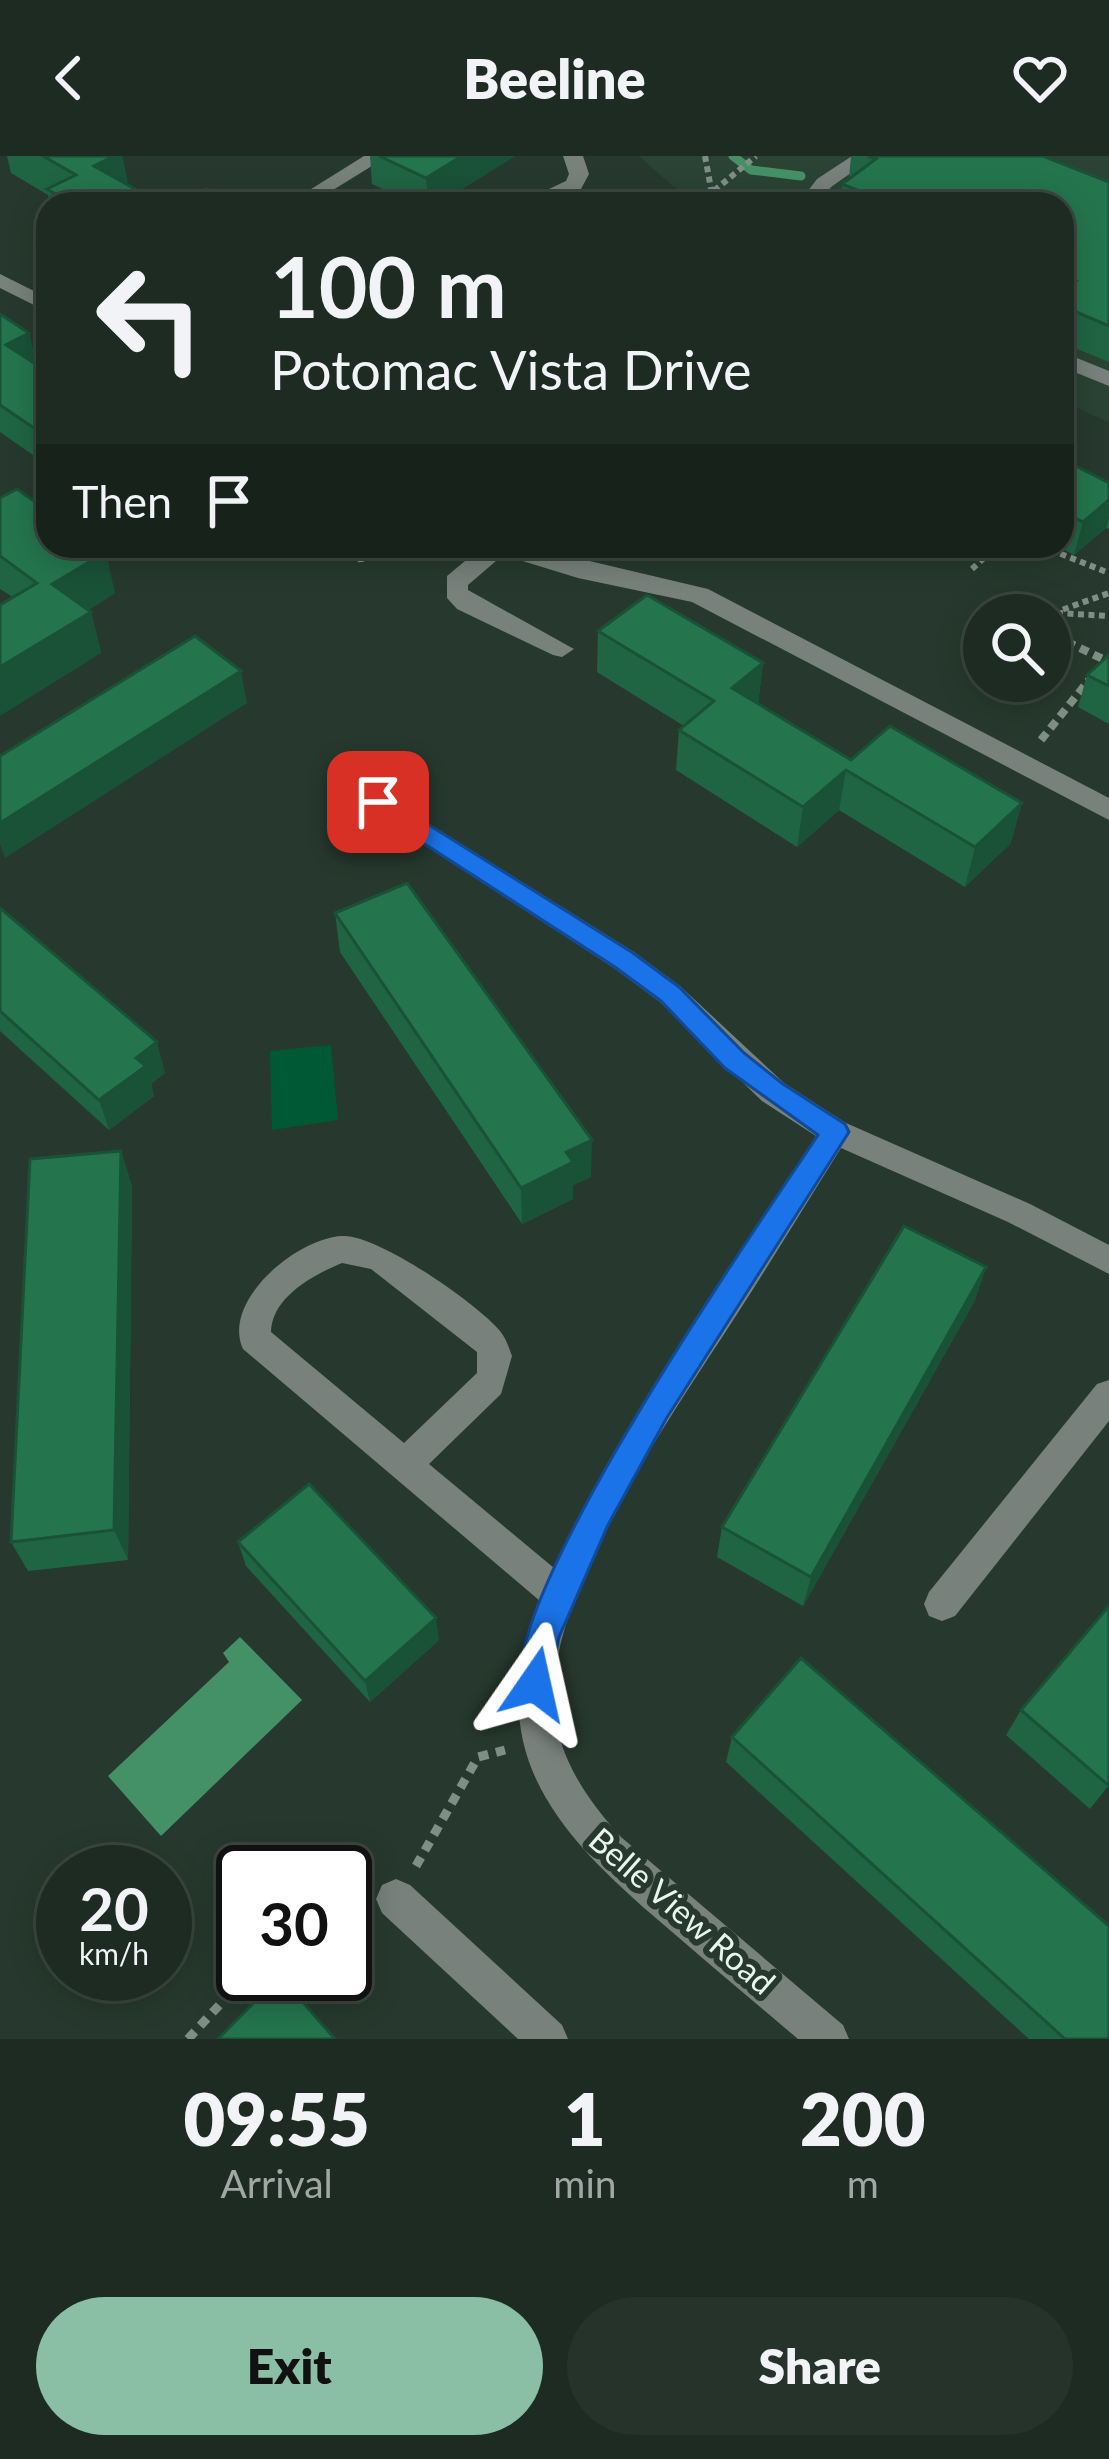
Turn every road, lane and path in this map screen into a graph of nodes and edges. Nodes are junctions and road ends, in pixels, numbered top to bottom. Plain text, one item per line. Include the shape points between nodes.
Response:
1 (378, 156) edge
2 (573, 156) edge
3 (705, 156) edge
4 (757, 156) edge
5 (865, 156) edge
6 (711, 191) joint
7 (317, 192) edge
8 (557, 192) edge
9 (817, 192) edge
10 (0, 280) edge
11 (36, 300) edge
12 (1074, 364) edge
13 (1109, 379) edge
14 (361, 558) edge
15 (485, 558) edge
16 (538, 558) edge
17 (984, 558) edge
18 (1071, 558) edge
19 (361, 562) dead end
20 (972, 569) dead end
21 (1109, 573) edge
22 (1109, 593) edge
23 (1109, 617) edge
24 (1071, 643) edge
25 (562, 649) dead end
26 (1108, 660) edge
27 (1041, 740) dead end
28 (378, 802) dead end
29 (1109, 810) edge
30 (835, 1132) junction
31 (1109, 1260) edge
32 (1109, 1395) edge
33 (405, 1466) junction
34 (560, 1595) junction
35 (942, 1604) dead end
36 (541, 1739) junction
37 (396, 1899) joint
38 (223, 2001) edge
39 (188, 2039) edge
40 (548, 2039) edge
41 (829, 2039) edge

1 - 7 street
2 - 8 street via 579,174
3 - 6 path
4 - 6 path
5 - 9 street
10 - 11 street
12 - 13 street
14 - 19 path
15 - 25 street via 456,582 466,603
16 - 29 street via 699,595
17 - 20 path
18 - 21 path
22 - 23 path via 1052,613
24 - 26 path
26 - 27 path
28 - 30 street via 624,960 760,1082
30 - 31 street
30 - 34 street, Belle View Road via 655,1409
32 - 35 street
33 - 33 street via 489,1383 496,1352 380,1257 342,1249 318,1255 257,1308 255,1339
33 - 34 street
34 - 36 street, Belle View Road via 542,1636 535,1684
36 - 37 path via 478,1757
36 - 41 street, Belle View Road via 556,1783 607,1851
37 - 40 street
38 - 39 path

